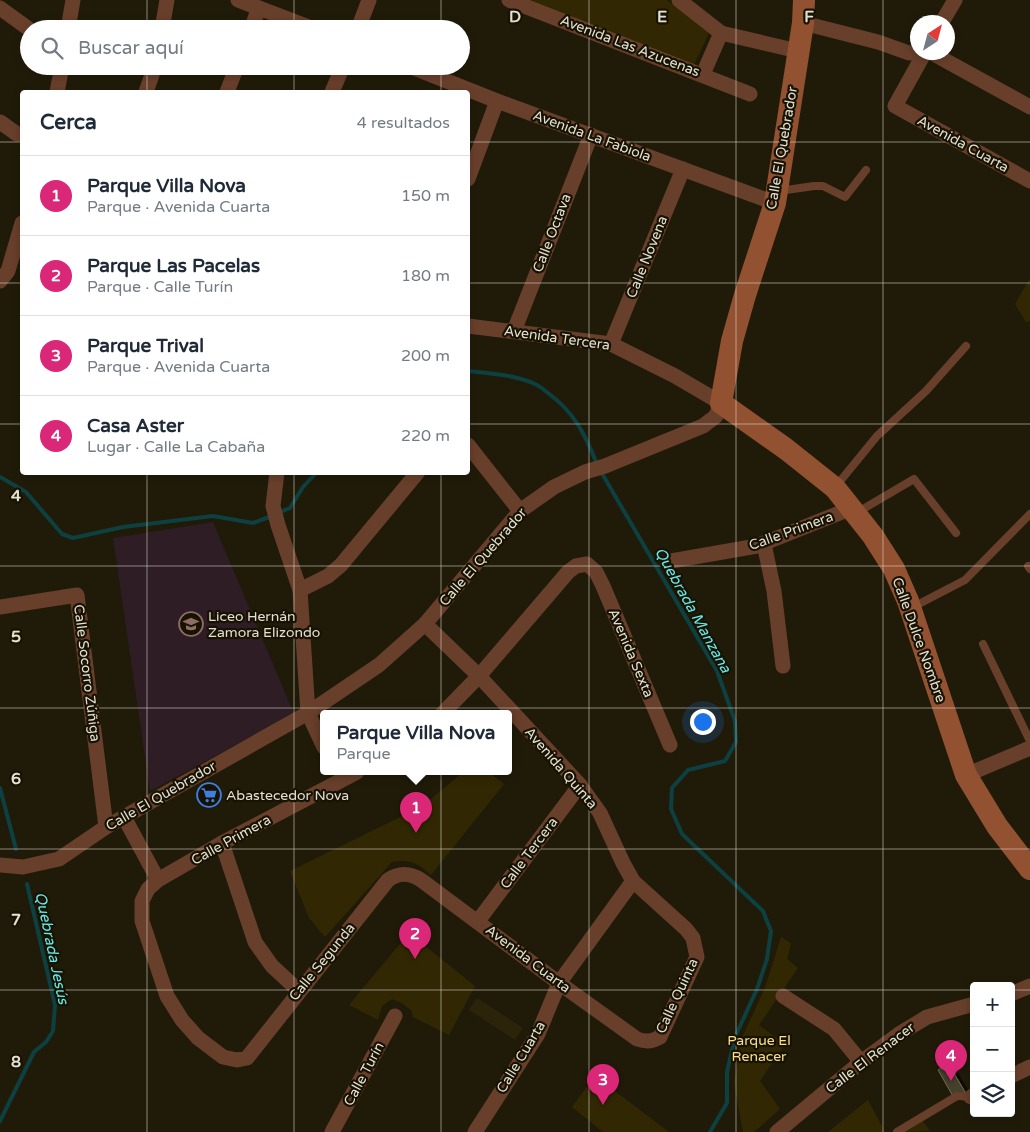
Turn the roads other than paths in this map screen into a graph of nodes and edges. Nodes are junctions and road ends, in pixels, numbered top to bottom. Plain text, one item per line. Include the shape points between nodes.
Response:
1 (73, 0) edge
2 (167, 0) edge
3 (238, 0) edge
4 (369, 0) edge
5 (509, 0) edge
6 (679, 0) edge
7 (804, 0) edge
8 (955, 0) edge
9 (0, 8) edge
10 (259, 8) junction
11 (946, 15) edge
12 (70, 20) edge
13 (164, 20) edge
14 (254, 20) edge
15 (290, 20) edge
16 (361, 20) edge
17 (20, 22) edge
18 (803, 23) junction
19 (721, 33) junction
20 (798, 51) junction
21 (910, 53) edge
22 (921, 60) edge
23 (945, 60) edge
24 (703, 74) junction
25 (60, 75) edge
26 (152, 75) edge
27 (234, 75) edge
28 (339, 75) edge
29 (432, 75) edge
30 (57, 90) edge
31 (147, 90) edge
32 (228, 90) edge
33 (333, 90) edge
34 (469, 90) edge
35 (470, 90) edge
36 (750, 94) dead end
37 (497, 101) junction
38 (1030, 107) edge
39 (0, 122) edge
40 (20, 134) edge
41 (591, 135) junction
42 (683, 169) junction
43 (866, 170) dead end
44 (470, 174) edge
45 (1030, 181) edge
46 (775, 197) junction
47 (20, 230) edge
48 (0, 281) edge
49 (470, 326) edge
50 (514, 331) junction
51 (611, 344) junction
52 (966, 346) dead end
53 (722, 403) junction
54 (470, 448) edge
55 (277, 475) edge
56 (416, 475) edge
57 (835, 488) junction
58 (520, 510) junction
59 (854, 511) junction
60 (1030, 514) edge
61 (956, 533) dead end
62 (764, 544) junction
63 (671, 561) dead end
64 (300, 590) junction
65 (0, 607) edge
66 (911, 608) junction
67 (425, 624) junction
68 (983, 644) dead end
69 (783, 666) dead end
70 (479, 676) junction
71 (446, 710) edge
72 (511, 710) edge
73 (512, 712) edge
74 (308, 713) junction
75 (320, 738) edge
76 (1030, 741) edge
77 (670, 745) dead end
78 (1030, 748) edge
79 (966, 775) junction
80 (337, 776) edge
81 (580, 785) junction
82 (124, 818) junction
83 (106, 828) junction
84 (222, 844) junction
85 (0, 865) edge
86 (1030, 869) edge
87 (404, 874) joint
88 (158, 880) junction
89 (633, 882) junction
90 (478, 921) junction
91 (696, 948) joint
92 (559, 984) junction
93 (1030, 986) edge
94 (299, 991) junction
95 (1015, 992) edge
96 (783, 996) dead end
97 (970, 1005) edge
98 (395, 1016) dead end
99 (653, 1041) joint
100 (861, 1062) junction
101 (1029, 1069) edge
102 (1015, 1074) edge
103 (970, 1096) edge
104 (332, 1132) edge
105 (475, 1132) edge
106 (777, 1132) edge
107 (897, 1132) edge

1 - 12 street
2 - 13 street
3 - 10 street
4 - 16 street
5 - 24 street, Avenida Las Azucenas
6 - 19 street
7 - 18 street, Calle El Quebrador
8 - 11 street
9 - 17 street
10 - 14 street
10 - 15 street
18 - 20 street, Calle El Quebrador
18 - 21 street
19 - 20 street
19 - 24 street
20 - 46 street, Calle El Quebrador
22 - 45 street, Avenida Cuarta via 895,106
23 - 38 street
24 - 36 street, Avenida Las Azucenas
25 - 30 street
26 - 31 street
27 - 32 street
28 - 33 street
29 - 34 street, Avenida La Fabiola
35 - 37 street, Avenida La Fabiola
37 - 41 street, Avenida La Fabiola
37 - 44 street
39 - 40 street
41 - 42 street, Avenida La Fabiola
41 - 50 street, Calle Octava
42 - 46 street, Avenida La Fabiola
42 - 51 street, Calle Novena
43 - 46 lane via 845,197 823,186
46 - 53 street, Calle El Quebrador via 732,342
47 - 48 street via 8,270
49 - 50 street, Avenida Tercera
50 - 51 street, Avenida Tercera
51 - 53 street, Avenida Tercera
52 - 57 lane via 926,391 877,436
53 - 57 street, Calle Dulce Nombre
53 - 58 street, Calle El Quebrador via 716,416 703,426 585,472 554,487
54 - 58 street
55 - 64 street via 273,506
56 - 64 street via 341,565 328,576
57 - 59 street, Calle Dulce Nombre
58 - 67 street, Calle El Quebrador
59 - 61 lane via 914,479
59 - 62 street, Calle Primera
59 - 66 street, Calle Dulce Nombre via 894,569
60 - 66 lane via 965,580
62 - 63 street, Calle Primera
62 - 69 street via 774,591
64 - 74 street
65 - 83 street, Calle Socorro Zúñiga via 77,595
66 - 79 street, Calle Dulce Nombre
67 - 70 street, Avenida Quinta
67 - 74 street, Calle El Quebrador via 379,665
68 - 76 lane
70 - 71 street
70 - 72 street, Avenida Quinta
70 - 77 street, Avenida Sexta via 568,572 587,564 596,572 603,586
73 - 81 street, Avenida Quinta
74 - 75 street
74 - 82 street, Calle El Quebrador
78 - 79 street
79 - 86 street, Calle Dulce Nombre via 997,826
80 - 84 street, Calle Primera
81 - 89 street, Avenida Quinta via 600,813
81 - 90 street, Calle Tercera
82 - 83 street, Calle El Quebrador
82 - 88 street
83 - 85 street, Calle El Quebrador via 58,859 23,867
84 - 88 street, Calle Primera
84 - 94 street via 254,942 272,966
87 - 90 street, Avenida Cuarta via 413,875
87 - 94 street, Calle Segunda via 388,880
88 - 94 street, Calle Segunda via 142,901 142,922 167,996 198,1038 223,1057 247,1058
89 - 91 street, Avenida Quinta via 686,929
89 - 92 street, Calle Cuarta
90 - 92 street, Avenida Cuarta
91 - 99 street, Calle Quinta via 697,957 667,1025
92 - 99 street, Avenida Cuarta via 637,1039
92 - 105 street, Calle Cuarta via 538,1034
93 - 95 street
96 - 100 street via 834,1029
97 - 100 street, Calle El Renacer via 927,1017
98 - 104 street, Calle Turín
100 - 106 street, Calle El Renacer
101 - 102 street
103 - 107 lane via 957,1096

